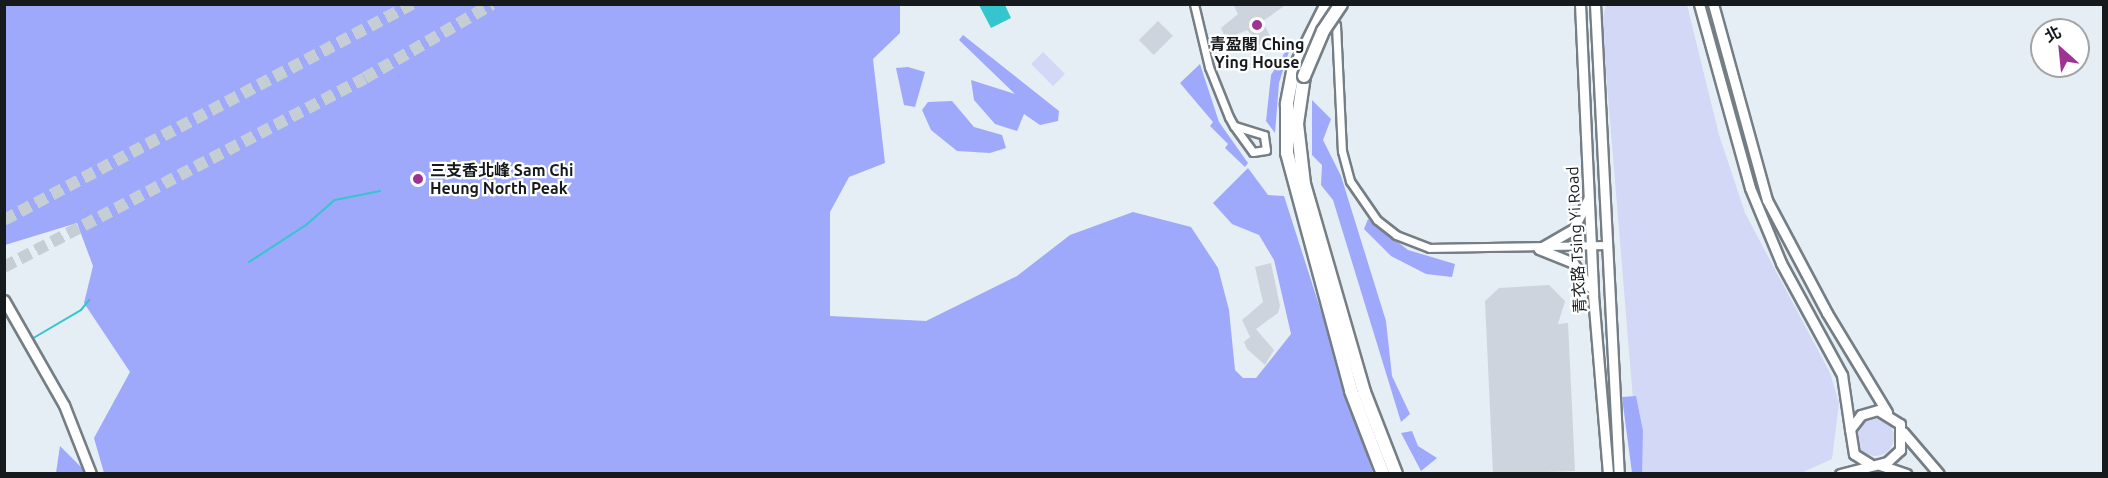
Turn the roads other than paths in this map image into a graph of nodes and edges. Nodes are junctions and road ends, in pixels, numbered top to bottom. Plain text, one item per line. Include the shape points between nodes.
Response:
1 (1194, 4) edge
2 (1327, 4) edge
3 (1341, 4) edge
4 (1580, 4) edge
5 (1595, 4) edge
6 (1699, 4) edge
7 (1713, 4) edge
8 (1336, 25) dead end
9 (1234, 126) junction
10 (1589, 195) junction
11 (1592, 245) junction
12 (1605, 245) junction
13 (1539, 249) junction
14 (1593, 295) junction
15 (4, 300) edge
16 (1887, 412) junction
17 (1850, 429) junction
18 (1903, 432) junction
19 (1854, 454) junction
20 (1874, 464) junction
21 (1849, 469) junction
22 (91, 474) edge
23 (1383, 474) edge
24 (1396, 474) edge
25 (1608, 474) edge
26 (1619, 474) edge
27 (1840, 474) edge
28 (1906, 474) edge
29 (1939, 474) edge

1 - 9 street via 1209,67
2 - 23 highway via 1304,43 1288,96 1287,153 1360,419
3 - 24 highway, bridge via 1323,31 1304,76 1298,109 1299,153 1372,418
4 - 10 main road, 青衣路 Tsing Yi Road
5 - 12 main road, 青衣路 Tsing Yi Road
6 - 17 main road via 1750,188 1781,263 1842,375
7 - 16 main road via 1767,200 1827,313
8 - 13 street via 1342,150 1350,181 1377,220 1396,235 1430,248
9 - 9 street via 1264,135 1266,150 1252,152
10 - 11 main road, 青衣路 Tsing Yi Road
10 - 13 main road via 1576,225
11 - 12 street
11 - 13 street
11 - 14 main road, 青衣路 Tsing Yi Road
12 - 26 main road, 青衣路 Tsing Yi Road
13 - 14 main road via 1577,266
14 - 25 main road, 青衣路 Tsing Yi Road
15 - 22 main road via 64,405
16 - 17 main road via 1861,414
16 - 18 main road
17 - 19 main road
18 - 20 main road via 1900,450
18 - 29 main road
19 - 20 main road
19 - 21 main road
20 - 21 main road
20 - 28 main road
21 - 27 main road

